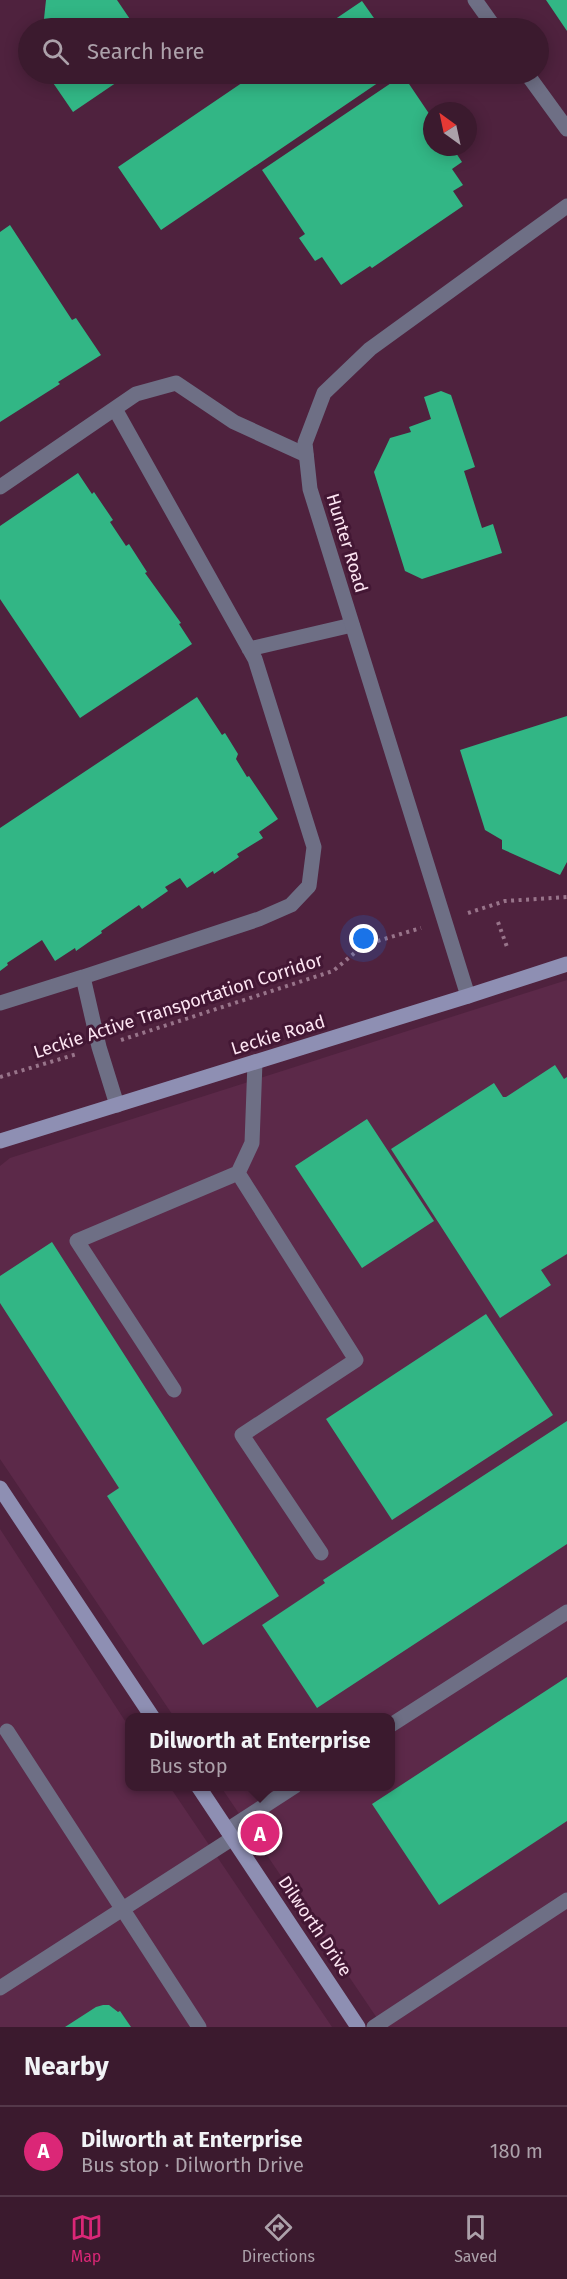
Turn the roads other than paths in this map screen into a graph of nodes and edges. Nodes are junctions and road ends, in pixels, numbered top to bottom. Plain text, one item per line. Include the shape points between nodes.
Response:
1 (475, 0) edge
2 (488, 18) edge
3 (534, 84) edge
4 (567, 129) edge
5 (567, 206) edge
6 (115, 409) junction
7 (306, 455) junction
8 (0, 488) edge
9 (352, 625) junction
10 (249, 649) junction
11 (567, 964) edge
12 (83, 977) junction
13 (468, 996) junction
14 (0, 1003) edge
15 (255, 1062) junction
16 (117, 1105) junction
17 (0, 1141) edge
18 (238, 1173) junction
19 (174, 1390) dead end
20 (0, 1488) edge
21 (321, 1553) dead end
22 (567, 1612) edge
23 (150, 1713) edge
24 (395, 1722) edge
25 (7, 1731) dead end
26 (201, 1791) edge
27 (288, 1791) edge
28 (230, 1834) junction
29 (567, 1900) edge
30 (122, 1909) junction
31 (0, 1988) edge
32 (199, 2027) edge
33 (358, 2027) edge
34 (374, 2027) edge

1 - 2 street
3 - 4 street
5 - 7 street, Hunter Road via 370,349 324,393 305,443
6 - 7 street via 136,394 176,383 234,422
6 - 8 street
6 - 10 street
7 - 9 street, Hunter Road via 310,489
9 - 10 street
9 - 13 street, Hunter Road
10 - 12 street via 314,847 309,886 291,905 259,919
11 - 13 main road, Leckie Road
12 - 14 street
12 - 16 street
13 - 15 main road, Leckie Road
15 - 16 main road, Leckie Road
15 - 18 street via 252,1143
16 - 17 main road, Leckie Road
18 - 19 street via 76,1241
18 - 21 street via 356,1360 242,1435
20 - 23 main road
22 - 24 street
25 - 30 street
26 - 28 main road, Dilworth Drive
27 - 28 street
28 - 30 street
28 - 33 main road, Dilworth Drive
29 - 34 street
30 - 31 street
30 - 32 street

